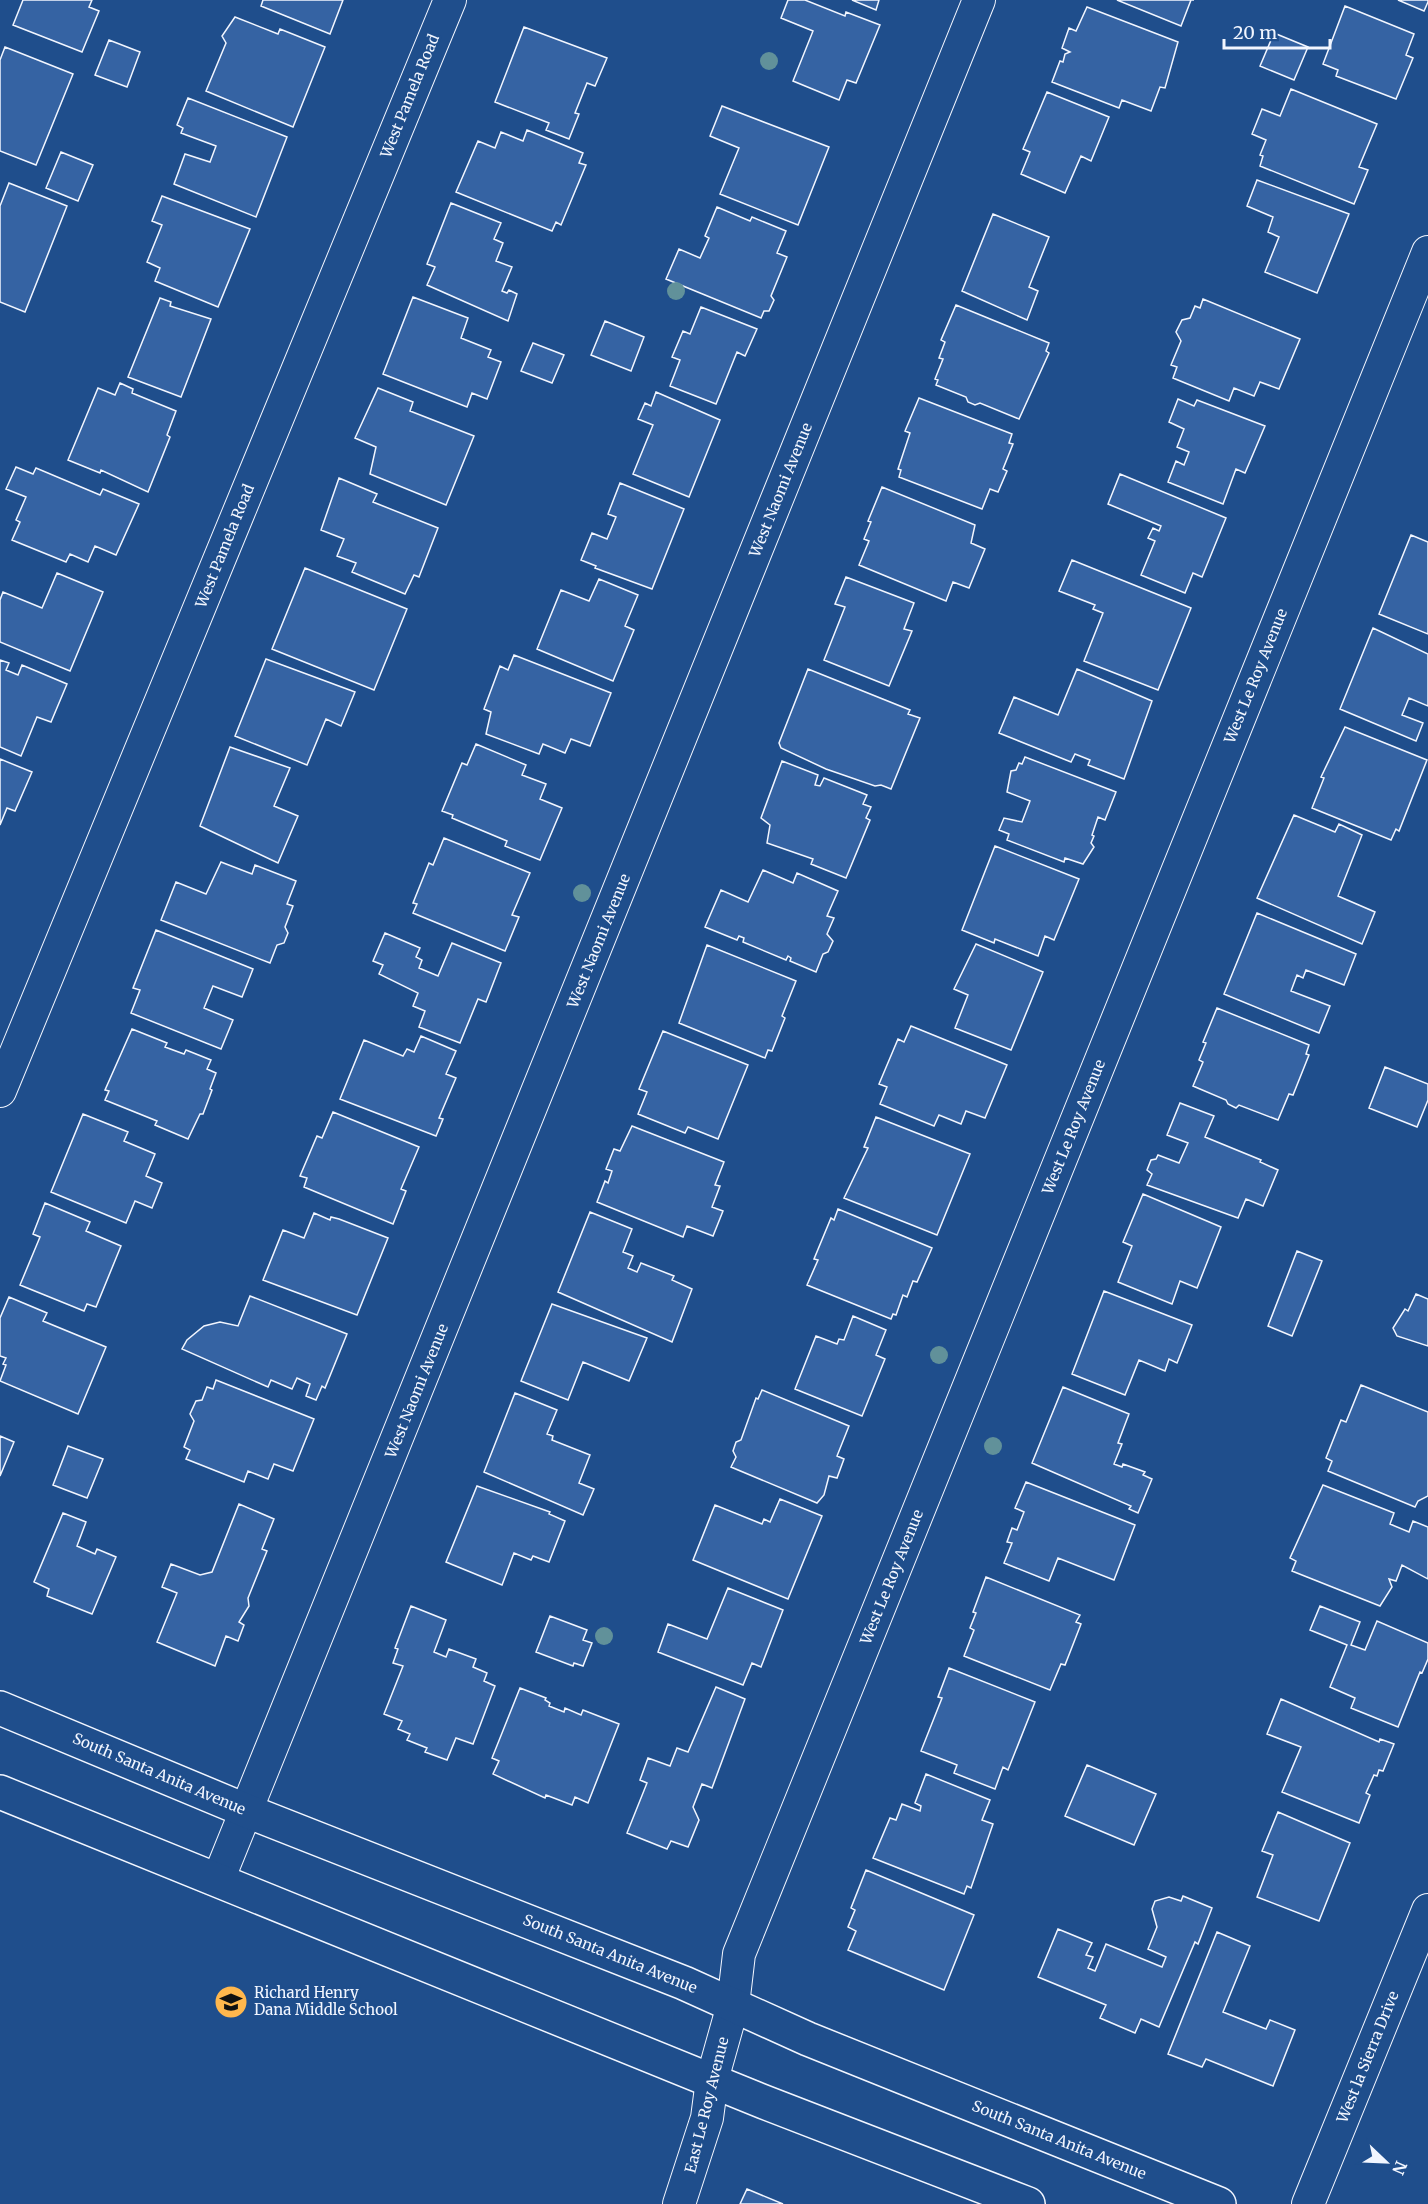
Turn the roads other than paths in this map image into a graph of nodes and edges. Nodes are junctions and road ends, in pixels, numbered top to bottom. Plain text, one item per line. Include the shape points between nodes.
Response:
1 (450, 0) edge
2 (979, 0) edge
3 (1428, 252) edge
4 (0, 1091) edge
5 (0, 1708) edge
6 (0, 1792) edge
7 (247, 1811) junction
8 (218, 1880) junction
9 (1428, 1910) edge
10 (733, 2005) junction
11 (712, 2080) junction
12 (679, 2204) edge
13 (1028, 2204) edge
14 (1219, 2204) edge
15 (1308, 2204) edge

1 - 4 street, West Pamela Road
2 - 7 street, West Naomi Avenue
3 - 10 street, West Le Roy Avenue via 742,1945
5 - 7 main road, South Santa Anita Avenue
6 - 8 main road
7 - 8 street, West Naomi Avenue
7 - 10 main road, South Santa Anita Avenue
8 - 11 main road
9 - 15 street, West la Sierra Drive
10 - 11 street, East Le Roy Avenue
10 - 14 main road, South Santa Anita Avenue via 808,2039
11 - 12 street, East Le Roy Avenue via 700,2147
11 - 13 main road

